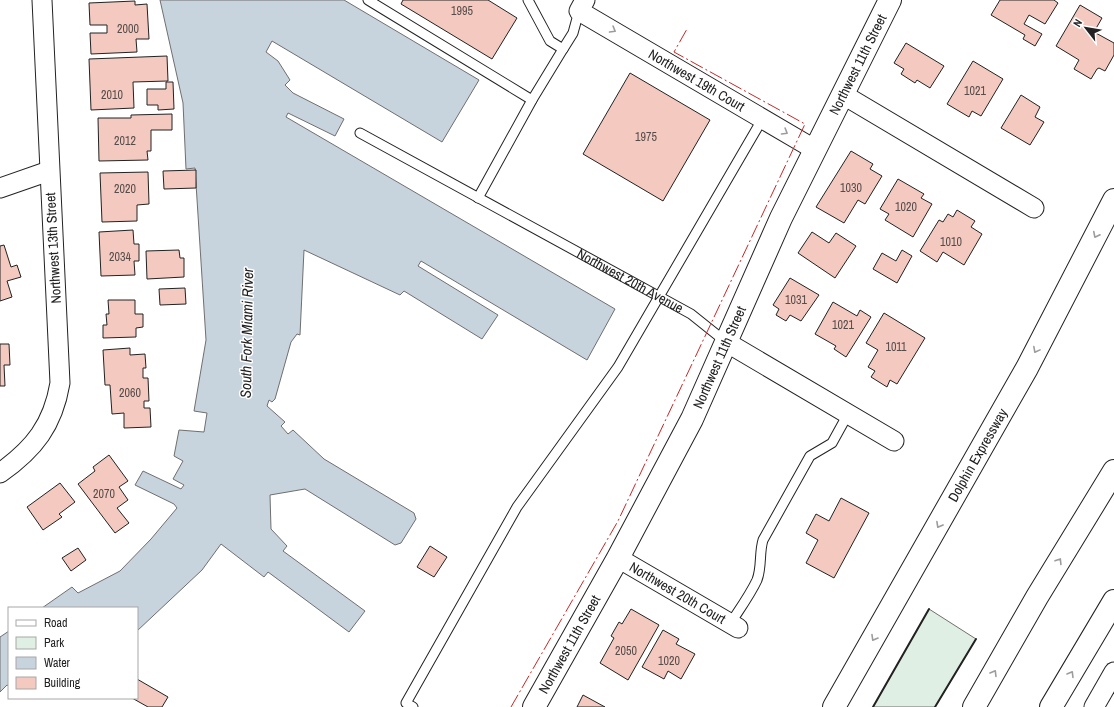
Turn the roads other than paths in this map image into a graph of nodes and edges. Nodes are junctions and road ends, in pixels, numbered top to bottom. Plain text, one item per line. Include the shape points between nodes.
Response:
1 (42, 0) edge
2 (368, 0) edge
3 (528, 0) edge
4 (887, 1) edge
5 (582, 5) edge
6 (563, 49) junction
7 (842, 94) junction
8 (532, 100) junction
9 (763, 118) junction
10 (360, 133) dead end
11 (814, 149) junction
12 (49, 171) junction
13 (0, 188) edge
14 (478, 198) junction
15 (1114, 200) edge
16 (1034, 208) dead end
17 (660, 297) junction
18 (726, 342) junction
19 (848, 414) junction
20 (894, 441) dead end
21 (1114, 471) edge
22 (0, 473) edge
23 (618, 558) junction
24 (1114, 601) edge
25 (734, 626) joint
26 (1114, 672) edge
27 (413, 707) edge
28 (534, 707) edge
29 (834, 707) edge
30 (974, 707) edge
31 (1051, 707) edge
32 (1094, 707) edge

1 - 12 street, Northwest 13th Street
2 - 8 lane
3 - 6 lane via 550,41
4 - 7 main road, Northwest 11th Street
5 - 6 lane via 573,33
5 -> 9 street, Northwest 19th Court
6 - 8 lane
7 - 11 main road, Northwest 11th Street
7 - 16 street
8 - 14 lane
9 -> 11 street, Northwest 19th Court
9 - 17 lane
10 - 14 lane, Northwest 20th Avenue
11 - 18 main road, Northwest 11th Street via 760,261
12 - 13 street
12 - 22 street, Northwest 13th Street via 60,383 58,397 48,425 39,438
14 - 17 lane, Northwest 20th Avenue
15 -> 29 main road, Dolphin Expressway via 1027,368
17 - 18 lane, Northwest 20th Avenue via 691,314
17 - 27 lane via 618,367 517,507 406,703
18 - 19 street, Northwest 20th Avenue
18 - 23 main road, Northwest 11th Street via 692,419
19 - 20 street, Northwest 20th Avenue
19 - 25 lane via 832,443 810,456 764,540 756,580
30 -> 21 main road
23 - 25 street, Northwest 20th Court
23 - 28 main road, Northwest 11th Street
31 -> 24 main road
26 - 32 street

